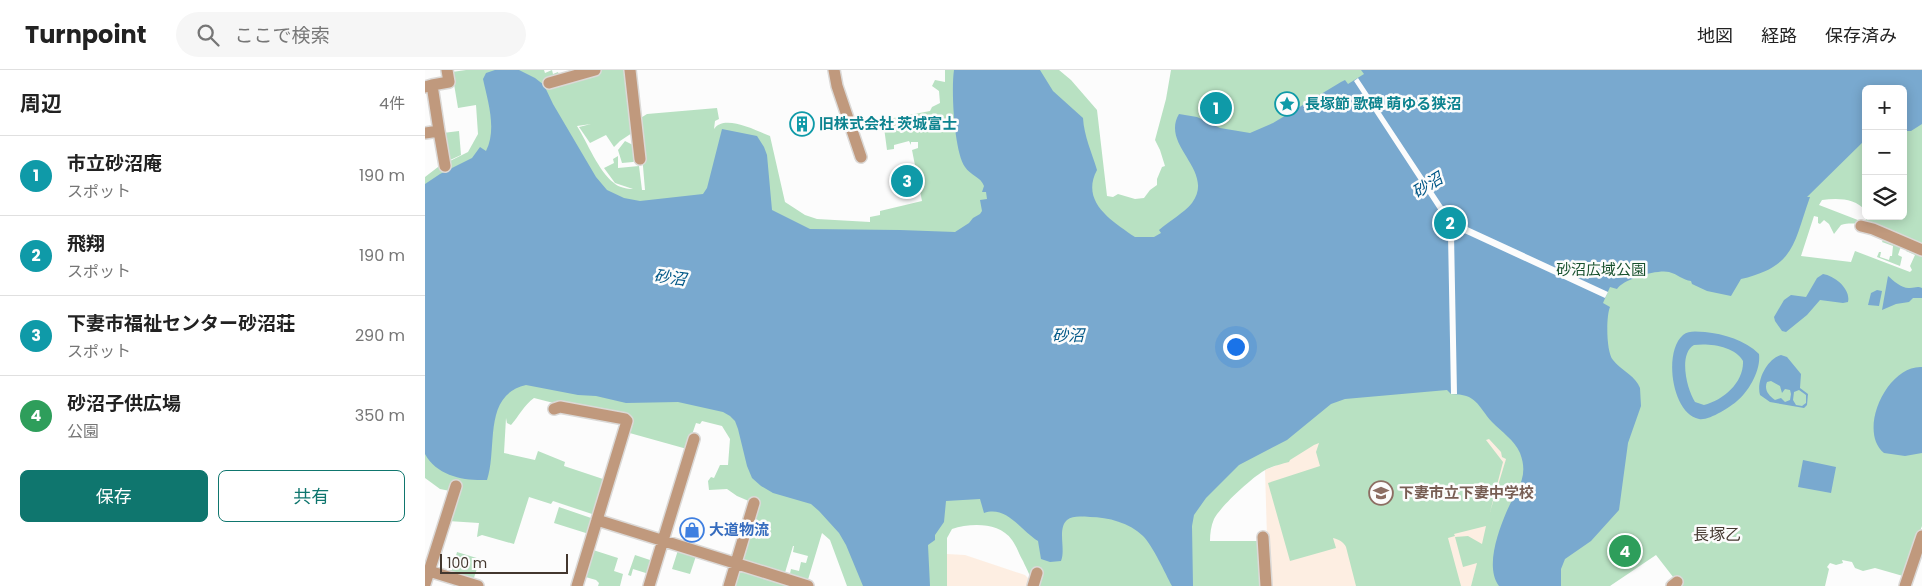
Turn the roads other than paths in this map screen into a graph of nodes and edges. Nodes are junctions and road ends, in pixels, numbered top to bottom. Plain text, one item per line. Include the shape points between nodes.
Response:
1 (447, 70) edge
2 (595, 70) edge
3 (630, 70) edge
4 (834, 70) edge
5 (549, 83) dead end
6 (429, 86) edge
7 (439, 131) junction
8 (425, 133) edge
9 (861, 157) dead end
10 (639, 160) dead end
11 (445, 166) dead end
12 (1861, 226) dead end
13 (1922, 250) edge
14 (554, 410) dead end
15 (695, 439) dead end
16 (456, 486) dead end
17 (754, 503) dead end
18 (597, 520) junction
19 (1922, 536) edge
20 (1263, 537) dead end
21 (663, 540) junction
22 (736, 563) junction
23 (429, 571) junction
24 (1037, 573) dead end
25 (425, 584) edge
26 (478, 586) edge
27 (577, 586) edge
28 (649, 586) edge
29 (729, 586) edge
30 (808, 586) edge
31 (1033, 586) edge
32 (1266, 586) edge
33 (1905, 586) edge

1 - 6 street via 449,82
2 - 5 street
3 - 10 street
4 - 9 street
6 - 7 street
7 - 8 street
7 - 11 street
12 - 13 street
14 - 18 street via 560,407 627,421
15 - 21 street
16 - 23 street
17 - 22 street
18 - 21 street
18 - 27 street
19 - 33 street
20 - 32 street
21 - 22 street
21 - 28 street
22 - 29 street
22 - 30 street
23 - 25 street
23 - 26 street
24 - 31 street

